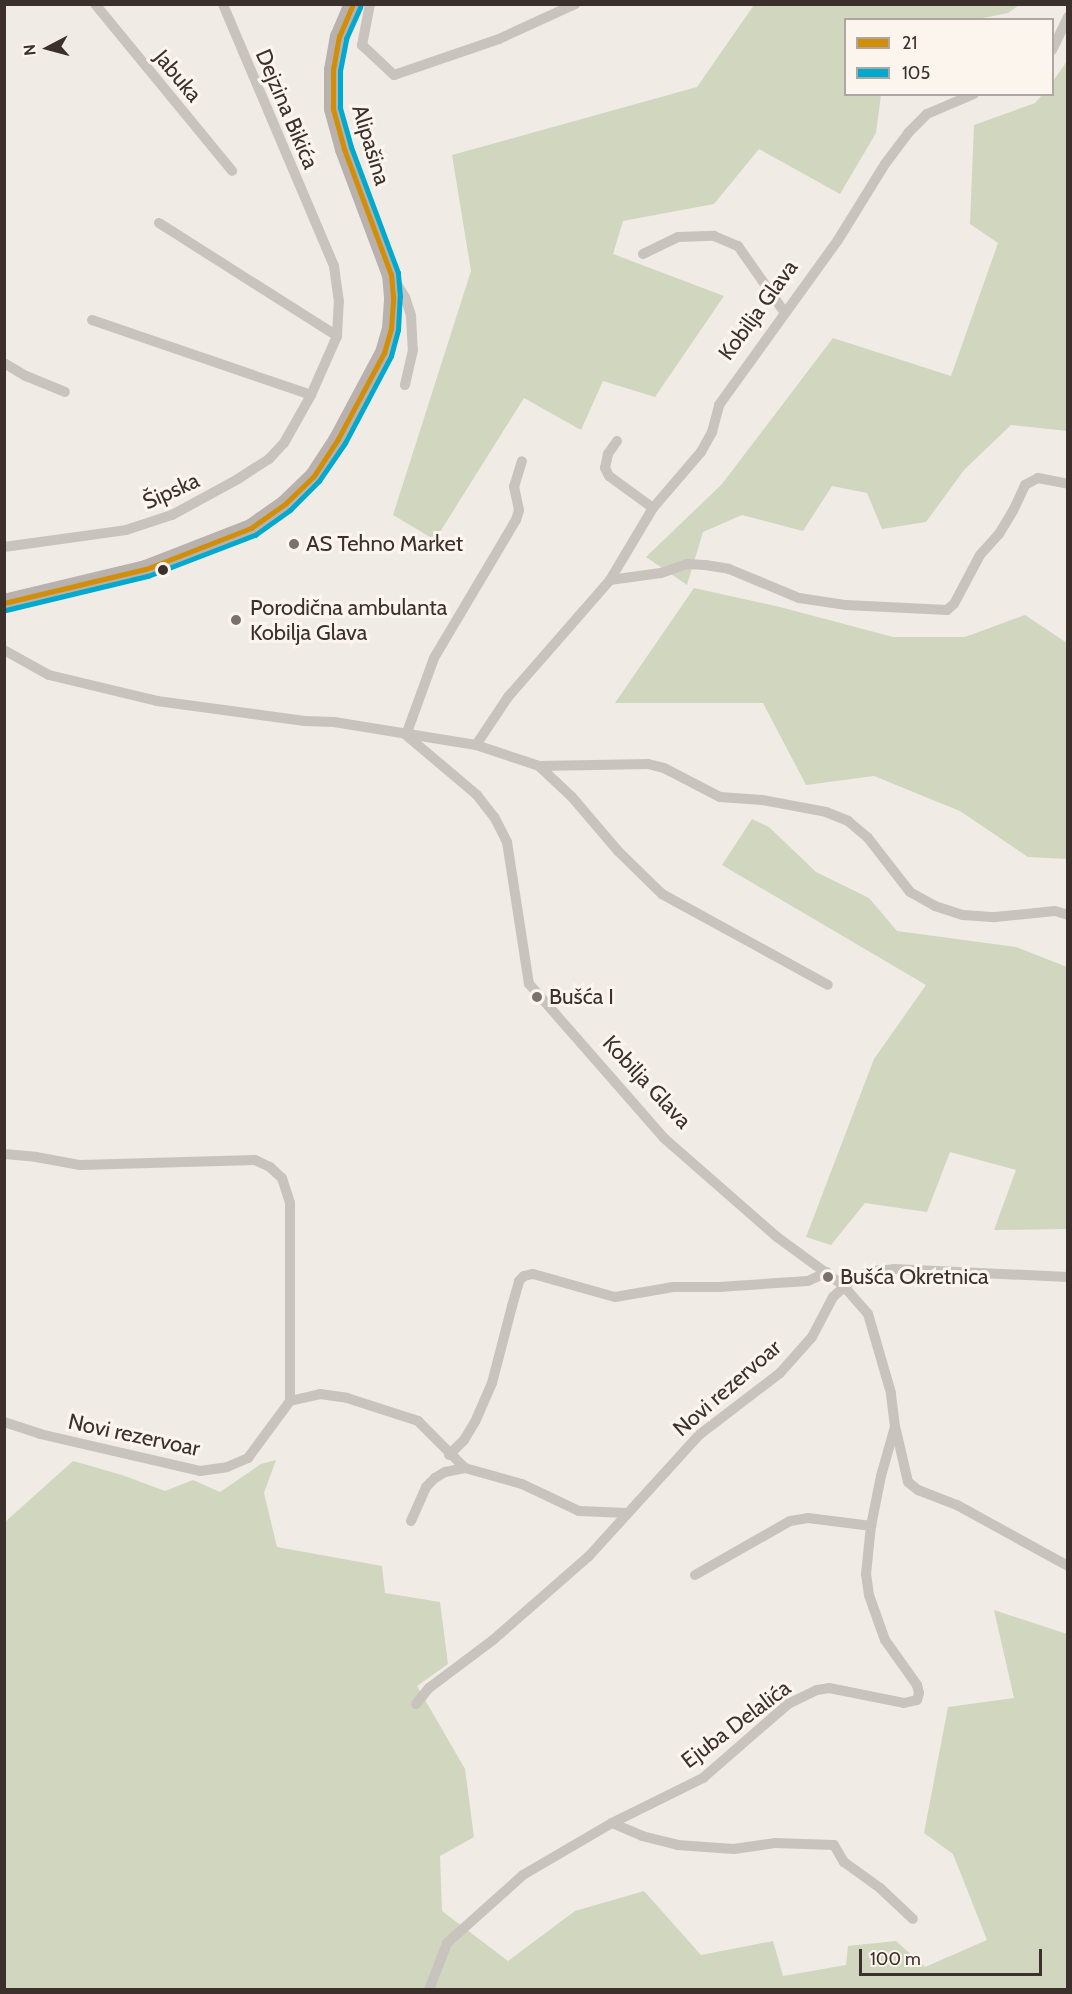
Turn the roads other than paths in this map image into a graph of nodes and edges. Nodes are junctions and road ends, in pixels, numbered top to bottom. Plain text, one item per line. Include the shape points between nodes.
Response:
1 (95, 4) edge
2 (223, 4) edge
3 (353, 4) edge
4 (370, 4) edge
5 (575, 4) edge
6 (1068, 17) edge
7 (1054, 48) edge
8 (969, 96) edge
9 (232, 171) dead end
10 (159, 223) dead end
11 (318, 229) joint
12 (643, 254) dead end
13 (391, 275) junction
14 (785, 313) junction
15 (92, 320) dead end
16 (337, 336) junction
17 (4, 363) edge
18 (405, 385) dead end
19 (65, 392) dead end
20 (311, 395) junction
21 (617, 441) dead end
22 (522, 461) dead end
23 (1068, 484) edge
24 (653, 508) junction
25 (4, 547) edge
26 (610, 580) junction
27 (4, 603) edge
28 (4, 650) edge
29 (406, 735) junction
30 (476, 745) junction
31 (539, 766) junction
32 (1068, 915) edge
33 (828, 985) dead end
34 (4, 1154) edge
35 (827, 1272) junction
36 (1068, 1277) edge
37 (844, 1286) junction
38 (291, 1401) junction
39 (4, 1422) edge
40 (895, 1427) junction
41 (449, 1455) junction
42 (465, 1468) junction
43 (627, 1513) junction
44 (411, 1521) dead end
45 (871, 1526) junction
46 (1068, 1566) edge
47 (695, 1575) dead end
48 (416, 1704) dead end
49 (612, 1823) junction
50 (913, 1919) dead end
51 (429, 1989) edge

1 - 9 street, Jabuka
2 - 11 street, Dejzina Bikića
3 - 13 main road, Alipašina via 339,37 333,70 333,109
4 - 5 street via 362,45 394,75 499,39
6 - 7 street
8 - 14 street, Kobilja Glava via 927,114 908,133
10 - 16 street
11 - 16 street, Šipska via 334,266 339,302
12 - 14 street via 678,237 714,237 738,246
13 - 18 street via 411,316 413,350
13 - 27 main road, Alipašina via 390,329 374,374 314,476 285,504 251,528 146,569
14 - 24 street, Kobilja Glava via 719,405 712,432 701,452
15 - 20 street
16 - 20 street, Šipska
17 - 19 street
20 - 25 street, Šipska via 284,443 268,459 180,511 126,530
21 - 24 street via 608,454 605,468 609,476
22 - 29 street via 514,488 519,510 516,520 434,658
23 - 26 street via 1038,478 1025,485 1013,512 980,555 954,604 946,610 846,605 799,598 729,569 705,565 687,564 661,573
24 - 26 street, Kobilja Glava
26 - 30 street, Kobilja Glava via 508,697
28 - 29 street, Kobilja Glava via 49,675 157,701 334,722
29 - 30 street, Kobilja Glava
29 - 35 street, Kobilja Glava via 477,795 507,842 529,984 664,1138 777,1237
30 - 31 street, Kobilja Glava
31 - 32 street, Kobilja Glava via 648,764 664,768 720,797 826,812 848,821 868,838 910,892 935,906 963,915 995,917 1055,911
31 - 33 street, Kobilja Glava via 662,894
34 - 38 street via 36,1156 80,1166 255,1160 270,1167 282,1178 290,1203
35 - 37 street, Kobilja Glava
35 - 41 street via 808,1281 673,1287 615,1297 533,1274 524,1276 492,1383 475,1422
36 - 37 street via 894,1269 873,1271
37 - 40 street, Ejuba Delalića via 868,1314 891,1393
37 - 43 street, Novi rezervoar via 829,1303 812,1337 780,1373 699,1435
38 - 39 street, Novi rezervoar via 248,1458 200,1471
38 - 41 street via 320,1394 347,1398 418,1421
40 - 45 street, Ejuba Delalića via 880,1476
40 - 46 street via 908,1482 918,1490 957,1504
41 - 42 street
42 - 43 street via 522,1484 579,1511
42 - 44 street via 435,1478 426,1487
43 - 48 street, Novi rezervoar via 589,1556 492,1640 429,1688
45 - 47 street via 808,1518 790,1521
45 - 49 street, Ejuba Delalića via 866,1574 869,1595 885,1640 917,1685 917,1700 904,1703 843,1689 817,1690 788,1704 703,1778
49 - 50 street via 677,1845 734,1849 775,1843 834,1845 844,1862
49 - 51 street, Ejuba Delalića via 523,1875 447,1943

